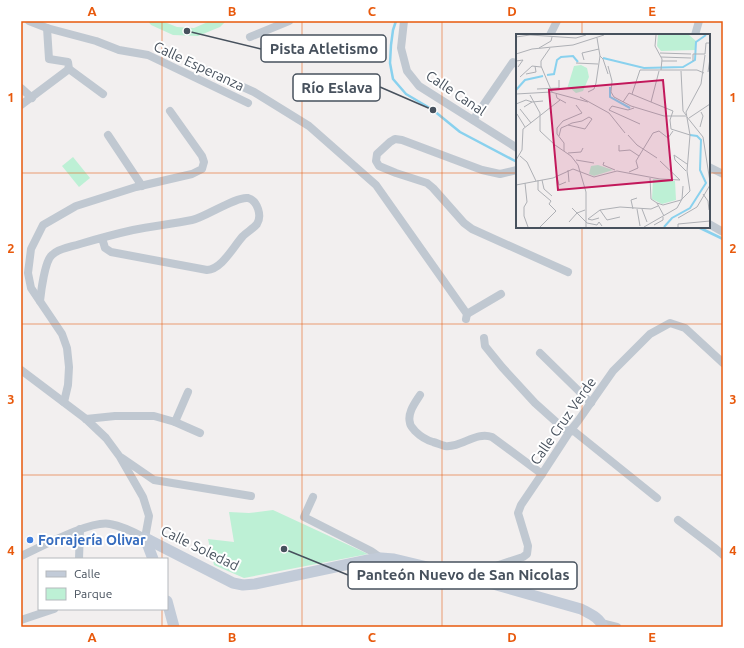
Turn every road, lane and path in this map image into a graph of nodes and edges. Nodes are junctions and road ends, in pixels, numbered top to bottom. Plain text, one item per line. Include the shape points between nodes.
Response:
1 (29, 21) edge
2 (290, 21) edge
3 (404, 21) edge
4 (557, 21) edge
5 (699, 21) edge
6 (47, 28) junction
7 (550, 34) edge
8 (695, 34) edge
9 (250, 37) dead end
10 (515, 63) edge
11 (194, 65) dead end
12 (69, 69) junction
13 (21, 88) edge
14 (103, 94) dead end
15 (32, 98) junction
16 (248, 104) dead end
17 (21, 105) edge
18 (170, 111) dead end
19 (473, 120) junction
20 (108, 135) dead end
21 (516, 147) edge
22 (710, 168) edge
23 (516, 170) edge
24 (723, 174) edge
25 (142, 186) junction
26 (710, 225) edge
27 (723, 232) edge
28 (102, 238) junction
29 (568, 272) dead end
30 (501, 294) dead end
31 (40, 301) junction
32 (484, 338) dead end
33 (540, 353) dead end
34 (723, 363) edge
35 (21, 370) edge
36 (188, 392) dead end
37 (420, 395) dead end
38 (64, 402) junction
39 (591, 402) junction
40 (86, 419) junction
41 (175, 422) junction
42 (570, 431) junction
43 (200, 433) dead end
44 (120, 456) junction
45 (542, 474) junction
46 (251, 496) dead end
47 (313, 497) dead end
48 (657, 498) dead end
49 (678, 520) dead end
50 (80, 530) junction
51 (145, 538) junction
52 (723, 555) edge
53 (21, 556) edge
54 (79, 558) edge
55 (153, 558) edge
56 (381, 558) junction
57 (465, 576) junction
58 (168, 605) edge
59 (51, 610) edge
60 (21, 620) edge
61 (602, 625) edge
62 (174, 627) edge
63 (617, 627) edge

1 - 6 street, Calle Esperanza
2 - 9 street
3 - 19 street, Calle Canal via 401,48 407,71 418,86
4 - 7 street
5 - 8 street
6 - 12 street via 49,59 68,62
6 - 16 street, Calle Esperanza via 119,50 148,54
10 - 19 street
11 - 30 street via 254,92 309,126 376,185 466,317
12 - 14 street
12 - 15 street
13 - 15 street
15 - 17 street
18 - 25 street via 202,156 202,169 192,174
19 - 21 street, Calle Canal
20 - 25 street
22 - 24 street
23 - 29 street via 500,174 482,170 395,139 377,154 376,161 378,166 427,183 472,230
25 - 31 street via 76,206 44,225 31,249 28,273 31,288
26 - 27 street
28 - 28 street via 195,220 244,198 255,203 260,214 257,223 211,270 111,252 105,248
28 - 31 street via 51,255
31 - 38 street via 62,334 67,348 68,385
32 - 42 street via 485,346 535,403 564,429
33 - 39 street
34 - 39 street, Calle Cruz Verde via 685,328 670,323 650,334 613,371
35 - 38 street
36 - 41 street
37 - 45 street via 409,416 410,424 419,435 445,446 457,445 482,436 492,437
38 - 40 street
39 - 42 street, Calle Cruz Verde
40 - 41 street via 154,416
40 - 44 street
41 - 43 street
42 - 45 street, Calle Cruz Verde
42 - 48 street via 575,432
44 - 46 street via 154,480
44 - 51 street via 143,497 149,516
45 - 57 street, Calle Cruz Verde via 518,513 528,554
47 - 56 street via 304,517
49 - 52 street
50 - 51 street, Calle Soledad via 109,523
50 - 53 street, Calle Soledad
50 - 54 street
51 - 55 street
51 - 56 street, Calle Soledad via 233,583 243,585
56 - 57 street, Calle Soledad
57 - 61 street, Calle Soledad via 581,609 596,617
58 - 62 street
59 - 60 street
61 - 63 street

